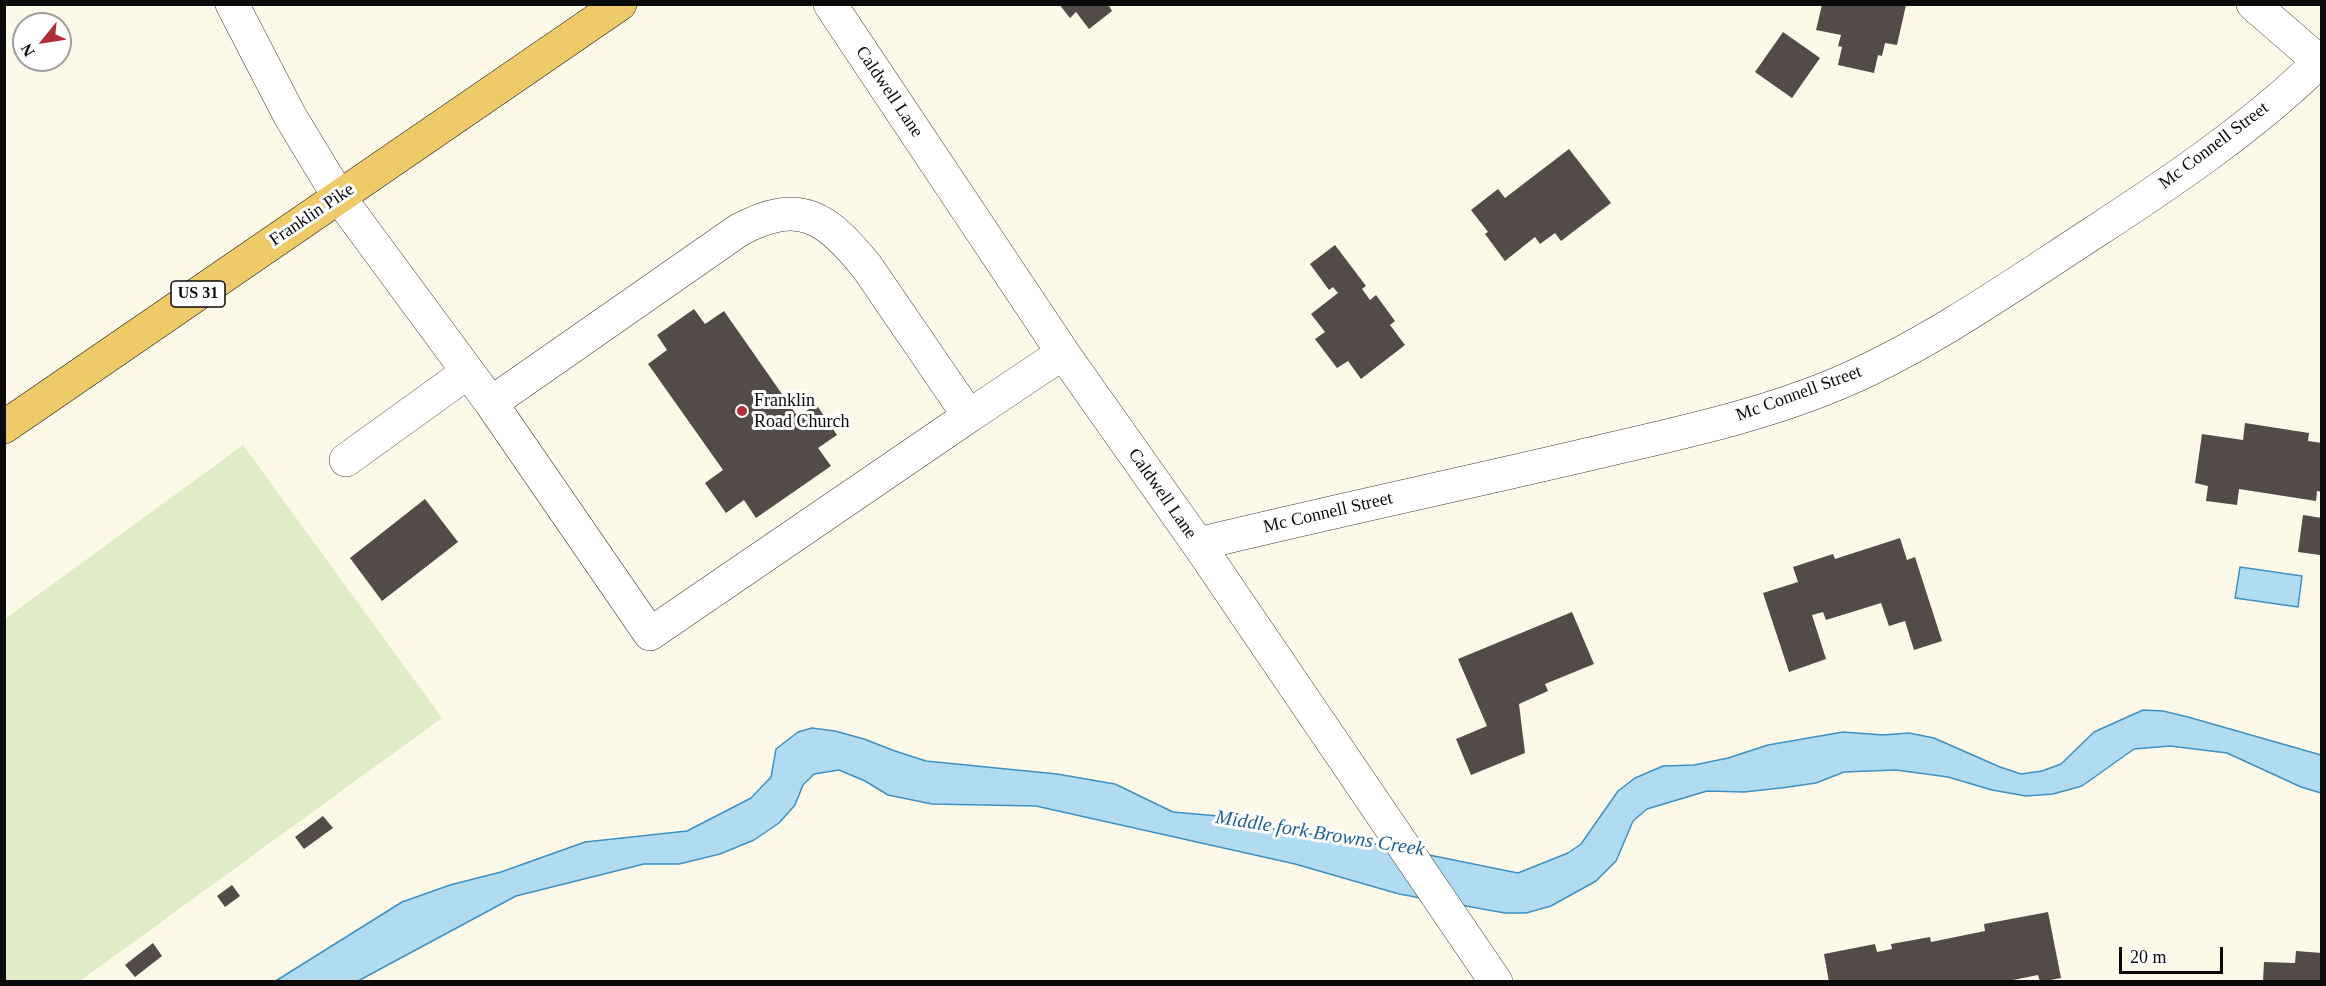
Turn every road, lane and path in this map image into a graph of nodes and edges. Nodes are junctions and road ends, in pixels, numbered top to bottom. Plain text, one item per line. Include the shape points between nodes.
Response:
1 (232, 4) edge
2 (620, 4) edge
3 (830, 4) edge
4 (2253, 4) edge
5 (2320, 61) edge
6 (339, 197) junction
7 (1063, 353) junction
8 (468, 372) junction
9 (491, 404) junction
10 (969, 416) junction
11 (4, 427) edge
12 (346, 460) dead end
13 (1198, 544) junction
14 (1491, 974) edge

1 - 6 street via 290,116
2 - 6 main road, Franklin Pike / US 31
3 - 7 street, Caldwell Lane
4 - 5 street
5 - 13 street, Mc Connell Street via 2262,112 2124,213 1931,337 1845,380 1704,428
6 - 8 street
6 - 11 main road, Franklin Pike / US 31
7 - 10 street
7 - 13 street, Caldwell Lane
8 - 9 street
8 - 12 street
9 - 10 street via 739,230 768,217 799,213 815,218 849,245
9 - 10 street via 650,634
13 - 14 street, Caldwell Lane

